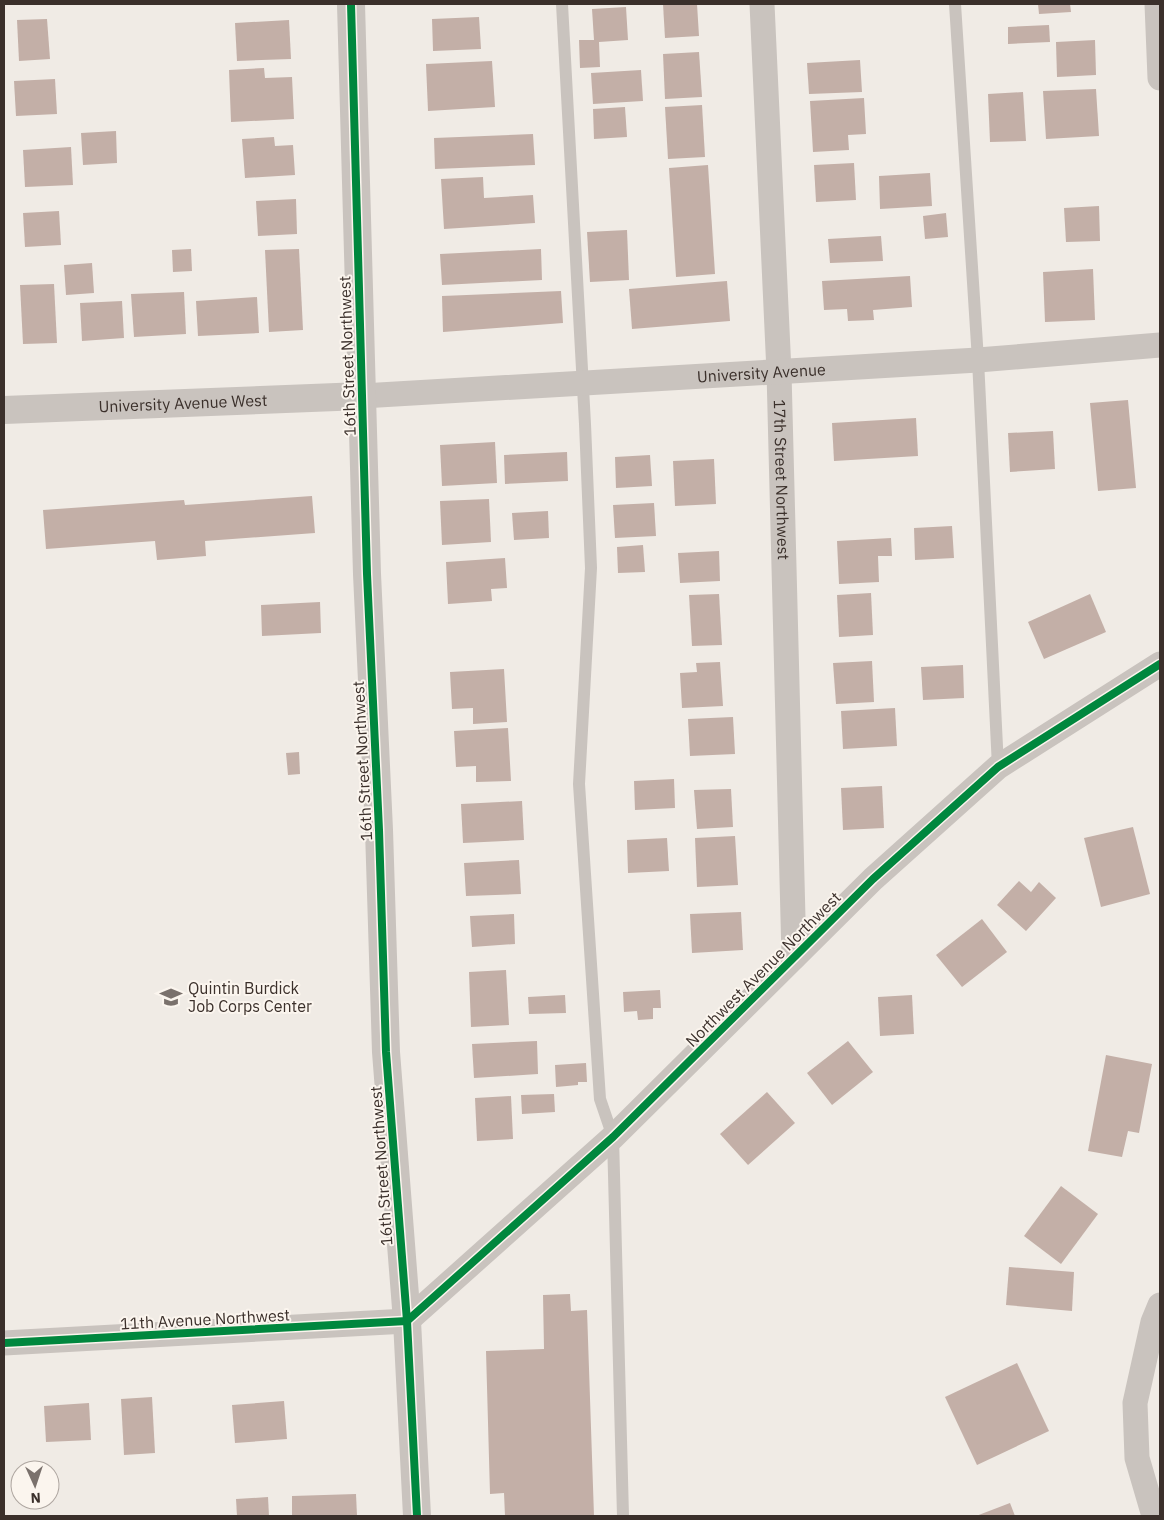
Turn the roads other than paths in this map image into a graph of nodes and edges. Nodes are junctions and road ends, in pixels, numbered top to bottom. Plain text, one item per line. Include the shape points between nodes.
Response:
1 (351, 4) edge
2 (562, 4) edge
3 (762, 4) edge
4 (955, 4) edge
5 (1157, 4) edge
6 (1160, 78) edge
7 (1160, 345) edge
8 (978, 360) junction
9 (779, 372) junction
10 (583, 384) junction
11 (362, 396) junction
12 (4, 410) edge
13 (1160, 664) edge
14 (998, 767) junction
15 (794, 957) junction
16 (613, 1137) junction
17 (1160, 1305) edge
18 (407, 1322) junction
19 (4, 1343) edge
20 (416, 1516) edge
21 (623, 1516) edge
22 (1154, 1516) edge

1 - 11 street, 16th Street Northwest
2 - 10 lane
3 - 9 street, 17th Street Northwest
4 - 8 lane
5 - 6 street
7 - 8 street, University Avenue
8 - 9 street, University Avenue
8 - 14 lane
9 - 10 street, University Avenue
9 - 15 street, 17th Street Northwest
10 - 11 street, University Avenue
10 - 16 lane via 591,568 579,784 600,1099
11 - 12 street, University Avenue West
11 - 18 street, 16th Street Northwest via 386,1052
13 - 14 street, Northwest Avenue Northwest
14 - 15 street, Northwest Avenue Northwest via 874,878
15 - 16 street, Northwest Avenue Northwest
16 - 18 street, Northwest Avenue Northwest
16 - 21 lane
17 - 22 street via 1153,1322 1135,1403 1137,1458
18 - 19 street, 11th Avenue Northwest
18 - 20 street, 16th Street Northwest

